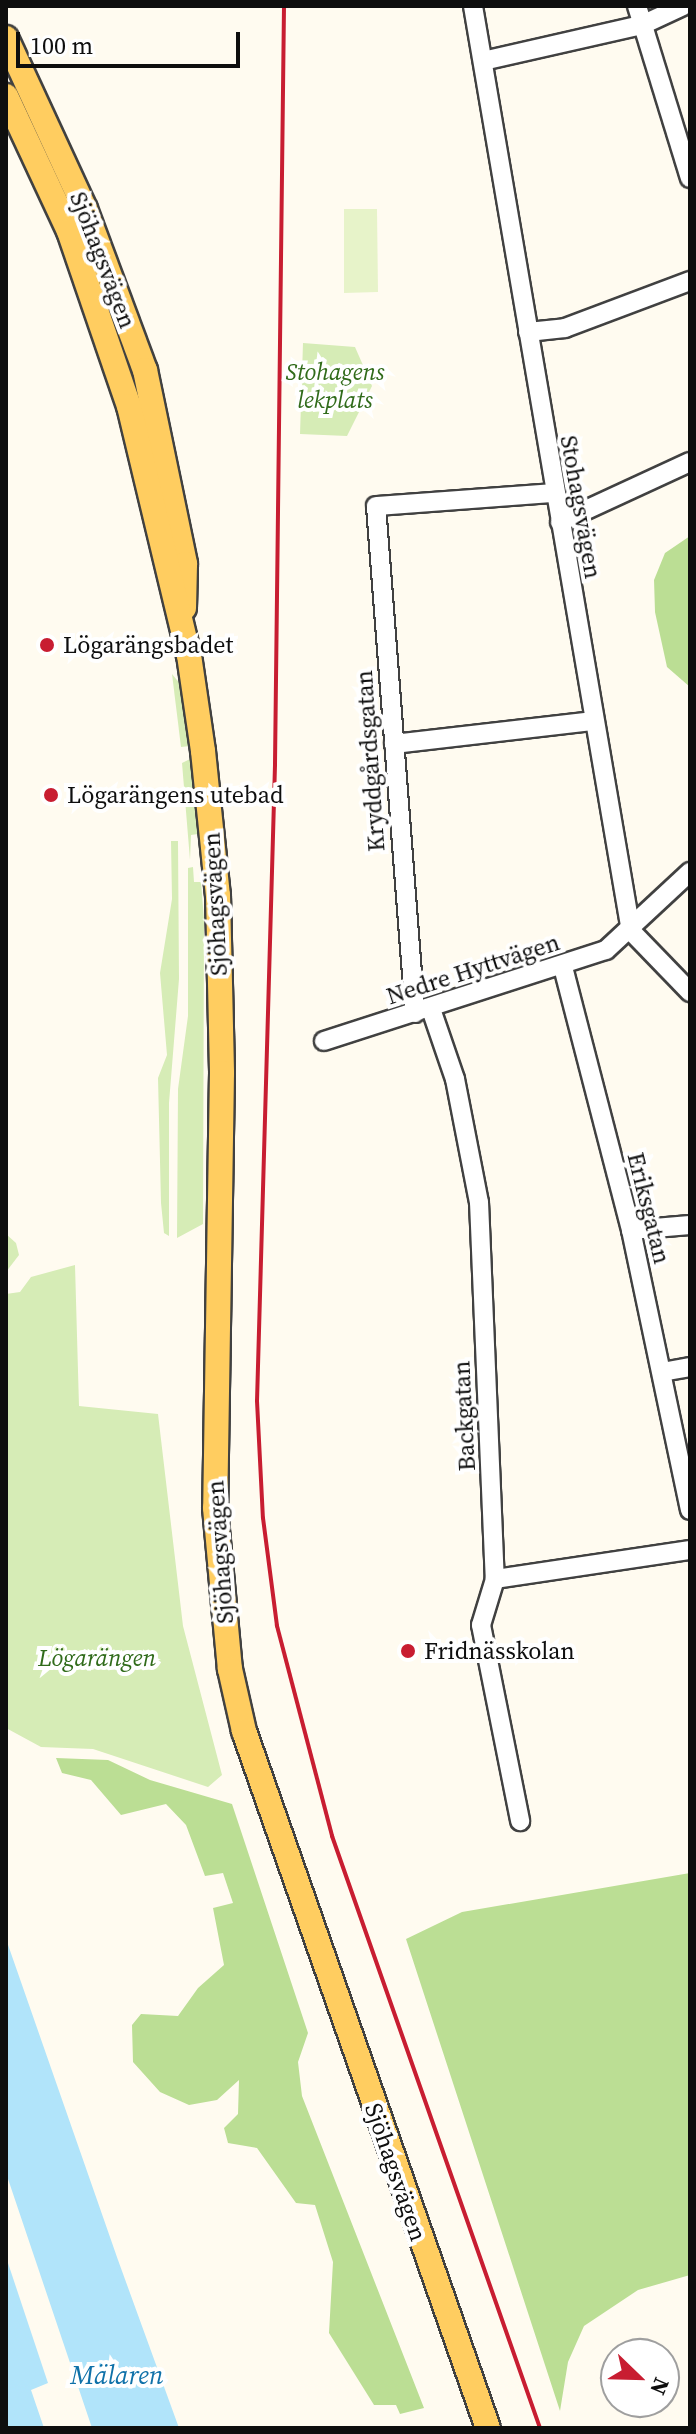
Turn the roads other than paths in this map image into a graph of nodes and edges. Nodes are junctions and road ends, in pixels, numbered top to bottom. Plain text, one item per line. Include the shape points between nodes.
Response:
1 (473, 6) edge
2 (637, 6) edge
3 (683, 6) edge
4 (642, 25) junction
5 (6, 38) edge
6 (483, 61) junction
7 (6, 96) edge
8 (43, 116) junction
9 (690, 178) edge
10 (84, 271) junction
11 (690, 281) edge
12 (127, 318) junction
13 (528, 332) junction
14 (690, 462) edge
15 (553, 493) junction
16 (560, 522) junction
17 (184, 635) junction
18 (594, 721) junction
19 (394, 744) junction
20 (690, 872) edge
21 (631, 931) junction
22 (563, 967) junction
23 (690, 992) edge
24 (423, 1011) junction
25 (324, 1041) dead end
26 (690, 1225) edge
27 (631, 1230) junction
28 (690, 1367) edge
29 (662, 1372) junction
30 (690, 1510) edge
31 (690, 1550) edge
32 (495, 1579) junction
33 (520, 1821) dead end
34 (488, 2428) edge

1 - 6 street, Stohagsvägen
2 - 4 street
3 - 4 street
4 - 6 street
4 - 9 street
5 - 8 main road, Sjöhagsvägen
6 - 13 street, Stohagsvägen
7 - 10 main road, Sjöhagsvägen
8 - 10 main road via 52,168 85,249
8 - 12 main road, Sjöhagsvägen
10 - 12 main road
10 - 17 main road, Sjöhagsvägen via 129,406
11 - 13 street via 565,328
12 - 17 main road, Sjöhagsvägen via 169,471 185,564
13 - 15 street, Stohagsvägen
14 - 16 street
15 - 16 street, Stohagsvägen
15 - 19 street, Kryddgårdsgatan via 376,506
16 - 18 street, Stohagsvägen
17 - 34 main road, Sjöhagsvägen via 218,895 222,1073 215,1508 230,1669 244,1731
18 - 19 street
18 - 21 street, Stohagsvägen
19 - 24 street, Kryddgårdsgatan
20 - 21 street, Nedre Hyttvägen
21 - 22 street, Nedre Hyttvägen via 606,950
21 - 23 street
22 - 24 street, Nedre Hyttvägen
22 - 27 street, Eriksgatan
24 - 25 street, Nedre Hyttvägen
24 - 32 street, Backgatan via 455,1079 479,1202
26 - 27 street
27 - 29 street, Eriksgatan
28 - 29 street
29 - 30 street, Eriksgatan
31 - 32 street
32 - 33 street, Backgatan via 481,1625 483,1649

